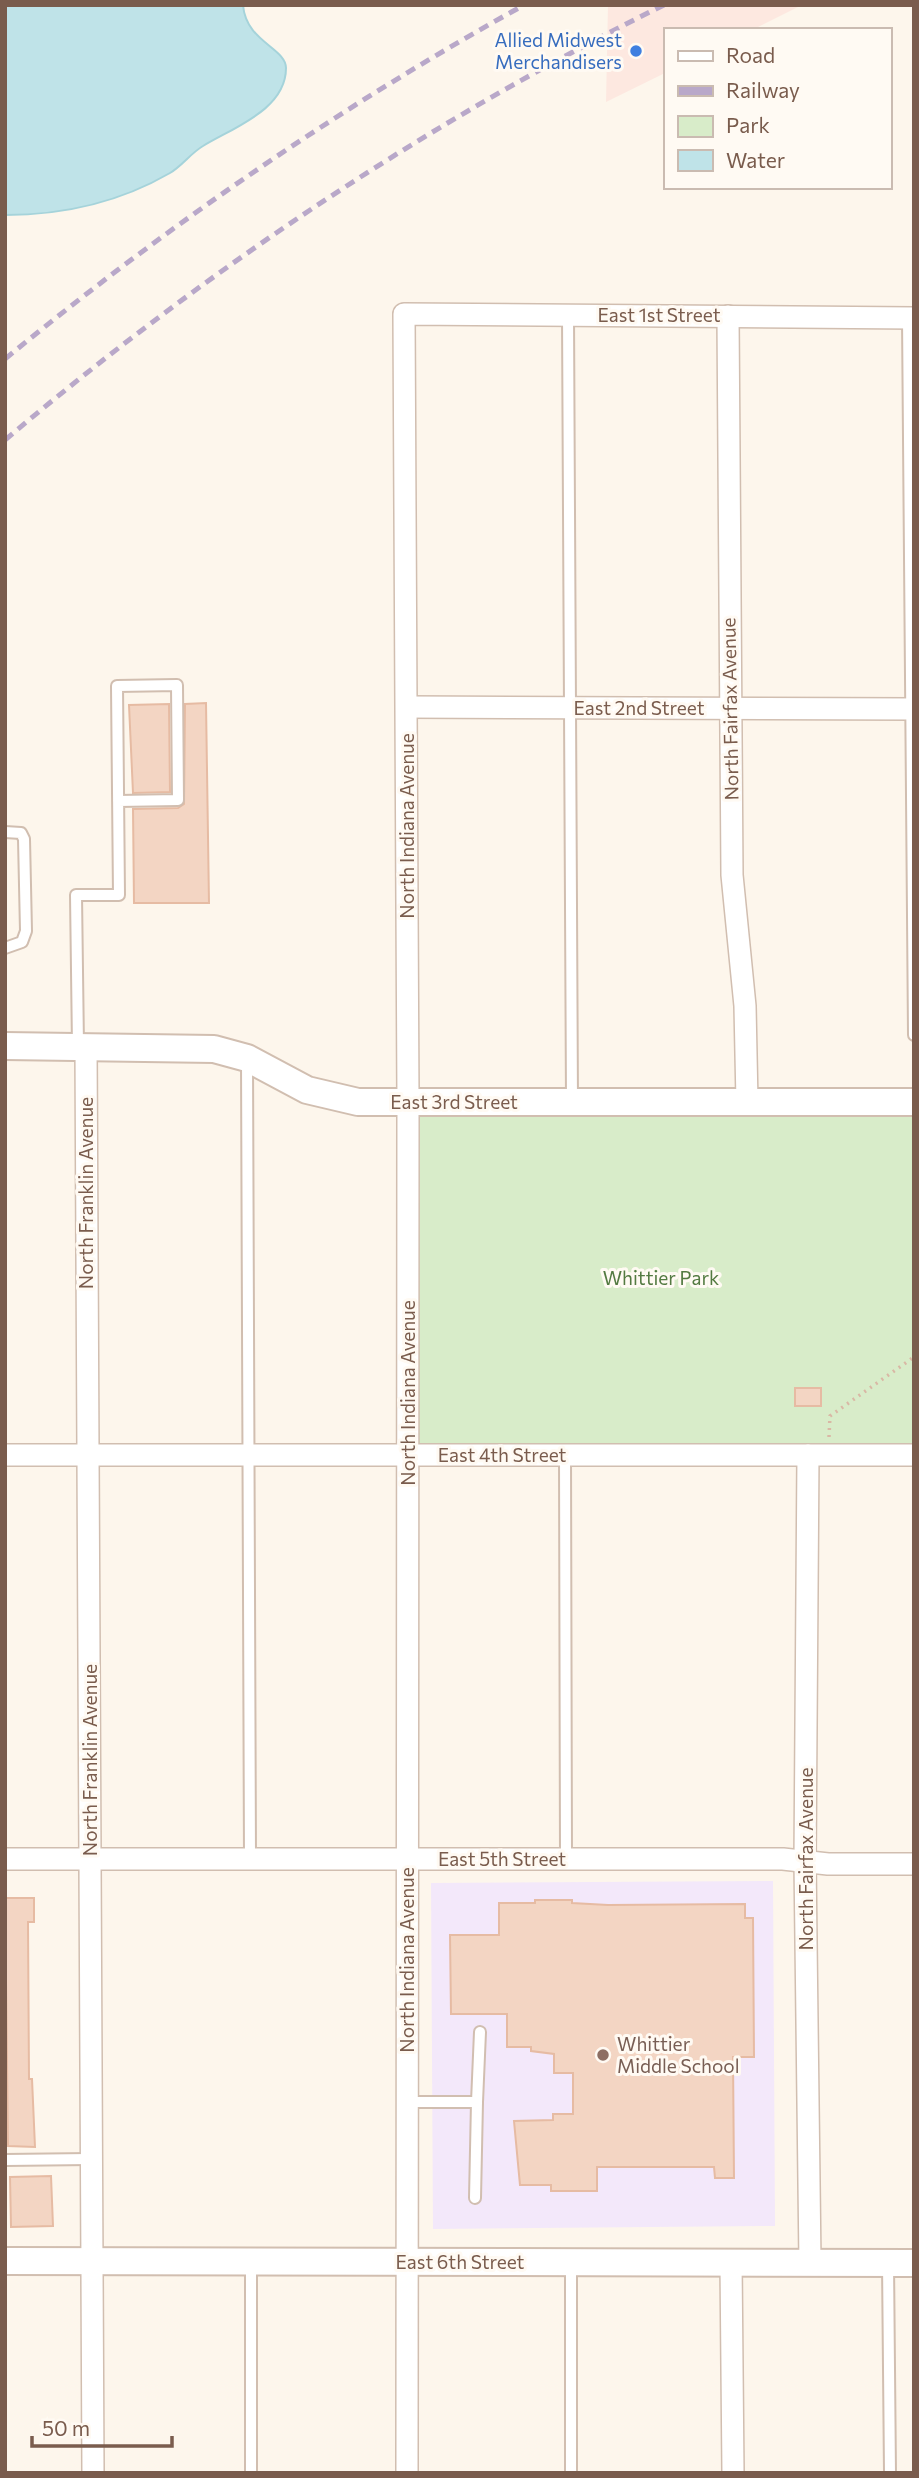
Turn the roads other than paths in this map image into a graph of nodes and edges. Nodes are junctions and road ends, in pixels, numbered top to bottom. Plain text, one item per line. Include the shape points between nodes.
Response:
1 (404, 314) joint
2 (568, 315) junction
3 (728, 316) junction
4 (911, 318) edge
5 (407, 707) junction
6 (568, 707) junction
7 (730, 709) junction
8 (912, 709) edge
9 (118, 801) junction
10 (5, 832) edge
11 (5, 948) edge
12 (914, 1035) edge
13 (5, 1046) edge
14 (82, 1046) junction
15 (247, 1058) junction
16 (408, 1102) junction
17 (572, 1102) junction
18 (747, 1102) junction
19 (914, 1102) edge
20 (5, 1455) edge
21 (88, 1455) junction
22 (249, 1455) junction
23 (408, 1455) junction
24 (565, 1455) junction
25 (819, 1455) junction
26 (914, 1455) edge
27 (5, 1859) edge
28 (90, 1859) junction
29 (250, 1859) junction
30 (407, 1859) junction
31 (566, 1859) junction
32 (804, 1861) junction
33 (914, 1864) edge
34 (480, 2032) dead end
35 (407, 2102) junction
36 (477, 2102) junction
37 (90, 2159) junction
38 (5, 2160) edge
39 (475, 2199) dead end
40 (5, 2261) edge
41 (90, 2261) junction
42 (251, 2261) junction
43 (407, 2261) junction
44 (571, 2262) junction
45 (731, 2262) junction
46 (810, 2262) junction
47 (901, 2263) edge
48 (93, 2473) edge
49 (251, 2473) edge
50 (407, 2473) edge
51 (571, 2473) edge
52 (733, 2473) edge
53 (890, 2473) edge

1 - 2 street, East 1st Street
1 - 5 street, North Indiana Avenue
2 - 3 street, East 1st Street
2 - 6 lane
3 - 4 street, East 1st Street
3 - 7 street, North Fairfax Avenue
4 - 8 lane
5 - 6 street, East 2nd Street
5 - 16 street, North Indiana Avenue
6 - 7 street, East 2nd Street
6 - 17 lane
7 - 8 street, East 2nd Street
7 - 18 street, North Fairfax Avenue via 732,875 745,1006
8 - 12 lane
9 - 9 lane via 117,686 177,685 178,800
9 - 14 lane via 119,895 76,895
10 - 11 lane via 21,833 24,838 26,931 22,942
13 - 14 street, East 3rd Street
14 - 15 street, East 3rd Street via 202,1048
14 - 21 street, North Franklin Avenue
15 - 16 street, East 3rd Street via 321,1095 358,1102
15 - 22 lane
16 - 17 street, East 3rd Street
16 - 23 street, North Indiana Avenue
17 - 18 street, East 3rd Street
18 - 19 street, East 3rd Street
20 - 21 street, East 4th Street
21 - 22 street, East 4th Street
21 - 28 street, North Franklin Avenue
22 - 23 street, East 4th Street
22 - 29 lane
23 - 24 street, East 4th Street
23 - 30 street, North Indiana Avenue
24 - 25 street, East 4th Street
24 - 31 lane
25 - 26 street, East 4th Street
25 - 32 street, North Fairfax Avenue
27 - 28 street, East 5th Street
28 - 29 street, East 5th Street
28 - 37 street, North Franklin Avenue
29 - 30 street, East 5th Street
30 - 31 street, East 5th Street
30 - 35 street, North Indiana Avenue
31 - 32 street, East 5th Street
32 - 33 street, East 5th Street
32 - 46 street, North Fairfax Avenue
34 - 36 lane
35 - 36 lane
35 - 43 street, North Indiana Avenue
36 - 39 lane
37 - 38 lane
37 - 41 street, North Franklin Avenue
40 - 41 street, East 6th Street
41 - 42 street, East 6th Street
41 - 48 street, North Franklin Avenue
42 - 43 street, East 6th Street
42 - 49 lane
43 - 44 street, East 6th Street
43 - 50 street, North Indiana Avenue
44 - 45 street, East 6th Street
44 - 51 lane
45 - 46 street, East 6th Street
45 - 52 street
46 - 47 street, East 6th Street
47 - 53 lane

